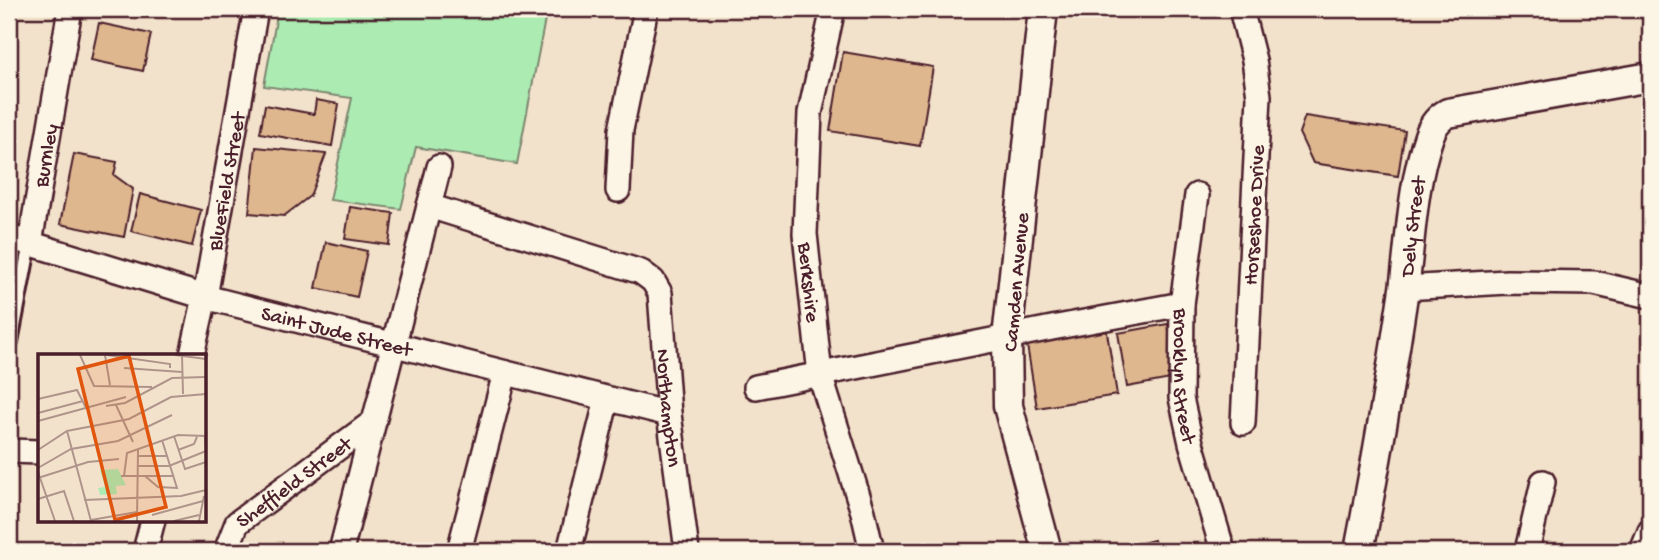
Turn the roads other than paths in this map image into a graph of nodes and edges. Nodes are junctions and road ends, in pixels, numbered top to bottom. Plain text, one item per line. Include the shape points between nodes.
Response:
1 (70, 9) edge
2 (256, 9) edge
3 (646, 9) edge
4 (833, 9) edge
5 (1043, 9) edge
6 (1241, 9) edge
7 (1650, 77) edge
8 (439, 167) dead end
9 (618, 191) dead end
10 (1197, 195) dead end
11 (429, 206) junction
12 (20, 240) edge
13 (1404, 288) junction
14 (1650, 296) edge
15 (205, 298) junction
16 (1182, 304) junction
17 (1007, 338) junction
18 (11, 342) dead end
19 (394, 345) junction
20 (192, 354) edge
21 (505, 373) junction
22 (820, 376) junction
23 (755, 387) dead end
24 (607, 399) junction
25 (669, 414) junction
26 (373, 422) junction
27 (1243, 423) dead end
28 (9, 452) edge
29 (38, 452) edge
30 (1543, 482) dead end
31 (152, 522) edge
32 (1650, 531) edge
33 (145, 551) edge
34 (226, 551) edge
35 (341, 551) edge
36 (459, 551) edge
37 (569, 551) edge
38 (687, 551) edge
39 (873, 551) edge
40 (1047, 551) edge
41 (1223, 551) edge
42 (1359, 551) edge
43 (1527, 551) edge
44 (1642, 551) edge

1 - 12 street, Burnley
2 - 15 street, BlueField Street
3 - 9 street via 621,130
4 - 22 street, Berkshire via 810,113 806,234
5 - 17 street, Camden Avenue
6 - 27 street, Horseshoe Drive via 1259,96
7 - 13 street, Dely Street via 1448,113 1437,120 1414,202
8 - 11 street
10 - 16 street, Brooklyn Street
11 - 19 street
11 - 25 street, Northampton via 640,272 653,281 660,293
12 - 15 street, Saint Jude Street
12 - 18 lane, Burnley
13 - 14 street via 1594,283
13 - 42 street, Dely Street
15 - 19 street, Saint Jude Street
15 - 20 street, BlueField Street
16 - 17 street
16 - 41 street, Brooklyn Street via 1181,398
17 - 22 street
17 - 40 street, Camden Avenue via 1008,406
19 - 21 street, Saint Jude Street
19 - 26 street
21 - 24 street, Saint Jude Street
21 - 36 street
22 - 23 street
22 - 39 street, Berkshire
24 - 25 street, Saint Jude Street
24 - 37 street
25 - 38 street, Northampton
26 - 34 street, Sheffield Street via 237,523
26 - 35 street
28 - 29 street
30 - 43 street
31 - 33 street
32 - 44 street

